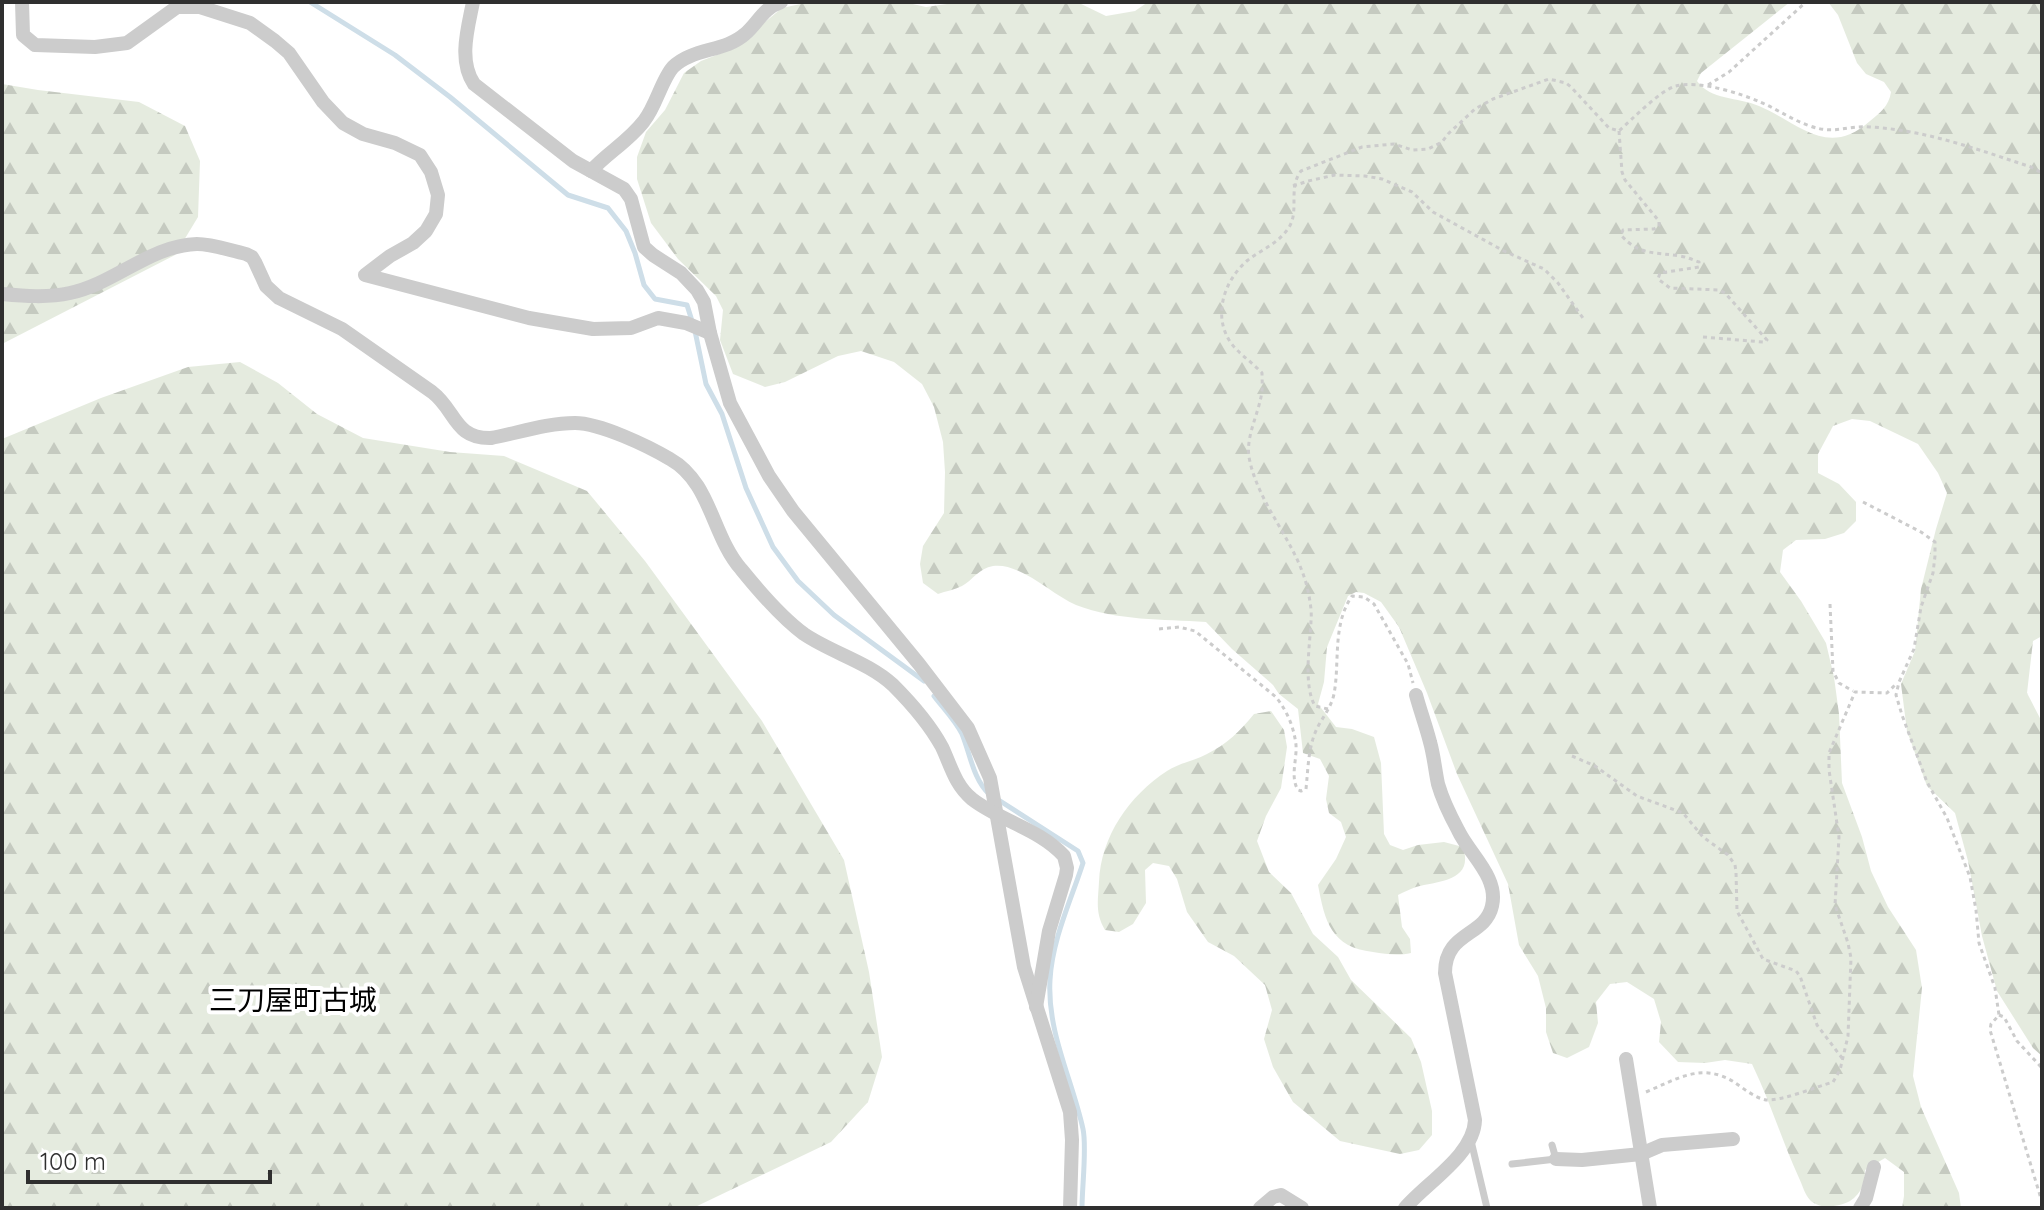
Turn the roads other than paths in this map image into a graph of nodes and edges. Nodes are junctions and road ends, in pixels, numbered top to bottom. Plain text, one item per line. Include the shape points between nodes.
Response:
1 (22, 2) edge
2 (473, 2) edge
3 (781, 2) edge
4 (591, 171) junction
5 (2, 294) edge
6 (710, 333) junction
7 (1416, 695) road end
8 (997, 812) junction
9 (1036, 1007) junction
10 (1626, 1059) dead end
11 (1733, 1139) dead end
12 (1469, 1141) junction
13 (1554, 1152) joint
14 (1641, 1154) junction
15 (1512, 1164) dead end
16 (1874, 1167) dead end
17 (1070, 1208) edge
18 (1260, 1208) edge
19 (1302, 1208) edge
20 (1405, 1208) edge
21 (1487, 1208) edge
22 (1650, 1208) edge
23 (1860, 1208) edge

1 - 6 street via 23,35 35,45 127,43 177,7 200,7 250,23 289,53 343,123 420,155 438,195 436,214 413,243 365,275 529,318 593,329 631,328 658,318
2 - 4 street via 466,57 474,84
3 - 4 street via 737,40 674,66 635,132
4 - 6 street via 624,189 644,247 697,290
5 - 8 street via 72,293 186,245 246,254 279,298 342,329 432,392 470,435 491,438 582,423 669,458 695,480 739,567 789,621 893,685 935,736 963,791
6 - 8 street via 730,403 769,476 968,728 990,778
7 - 12 street via 1438,784 1492,888 1489,915 1458,940 1445,962 1475,1120
8 - 9 street
8 - 9 street via 1059,851 1066,862
9 - 17 street via 1070,1112
10 - 14 street
11 - 14 street via 1662,1145
12 - 20 street
12 - 21 lane
13 - 14 street via 1582,1160
13 - 15 lane
14 - 22 street
16 - 23 street
18 - 19 street via 1281,1195

